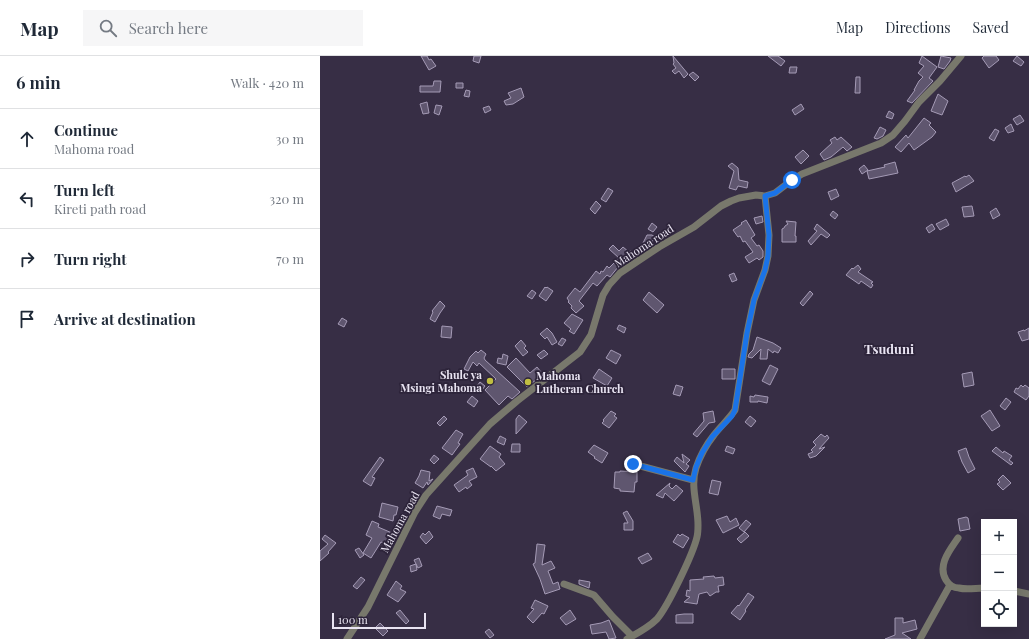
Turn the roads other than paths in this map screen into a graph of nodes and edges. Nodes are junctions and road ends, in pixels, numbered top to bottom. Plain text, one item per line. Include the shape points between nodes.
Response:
1 (961, 56) edge
2 (765, 196) junction
3 (633, 464) dead end
4 (693, 480) junction
5 (958, 538) dead end
6 (564, 584) dead end
7 (950, 585) junction
8 (981, 588) edge
9 (1017, 592) edge
10 (1029, 594) edge
11 (629, 638) edge
12 (347, 639) edge
13 (920, 639) edge

1 - 2 street, Mahoma road via 893,135 881,143 802,174 775,193
2 - 4 street via 769,235 768,256 754,300 735,410 702,453
2 - 12 street, Mahoma road via 731,201 620,273 603,295 591,335 580,352 490,424 426,495 368,607
3 - 4 street
4 - 11 street via 698,523 694,546 666,607 646,628
5 - 7 street via 942,569
6 - 11 street via 594,595
7 - 8 street via 957,588
7 - 13 street
9 - 10 street

